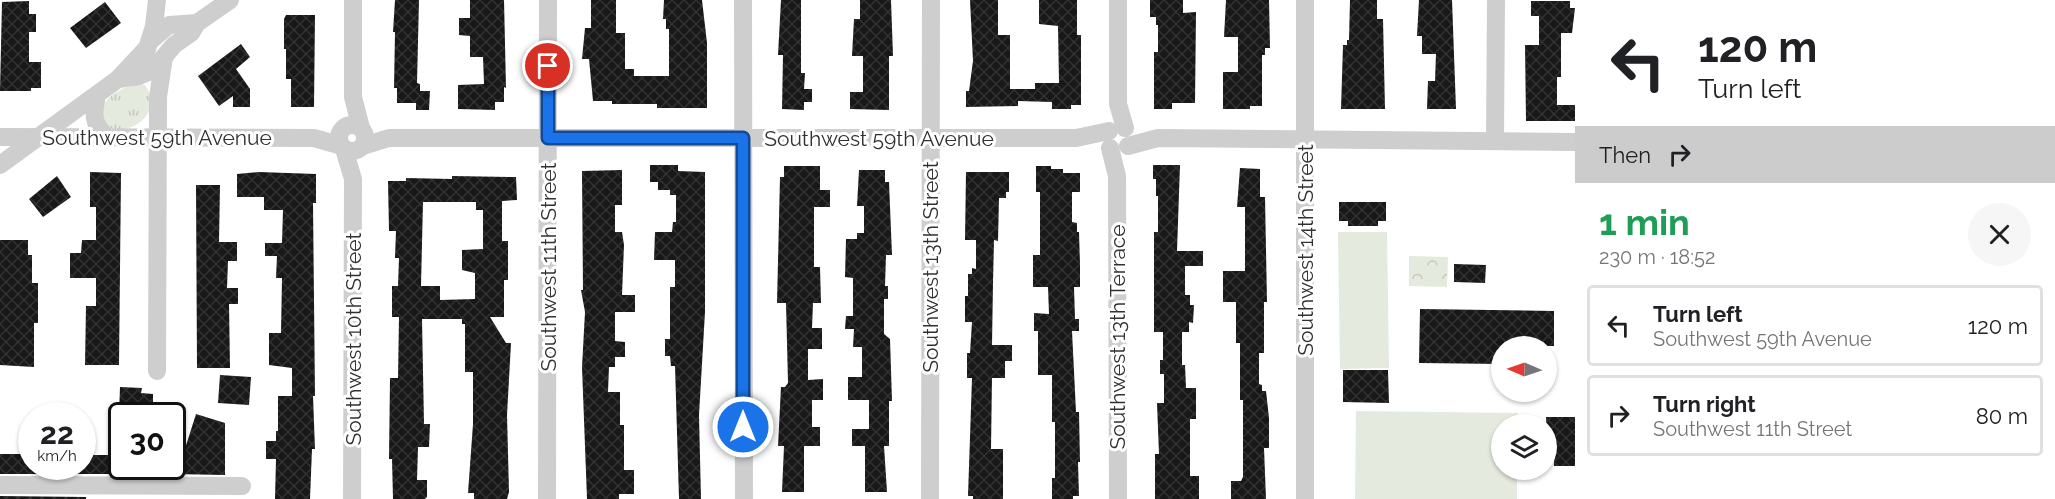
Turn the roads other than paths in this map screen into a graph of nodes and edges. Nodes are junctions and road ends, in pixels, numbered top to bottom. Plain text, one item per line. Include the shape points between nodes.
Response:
1 (158, 0) edge
2 (230, 0) edge
3 (353, 0) edge
4 (548, 0) edge
5 (743, 0) edge
6 (930, 0) edge
7 (1118, 0) edge
8 (1305, 0) edge
9 (1496, 0) edge
10 (197, 23) junction
11 (157, 50) junction
12 (118, 79) junction
13 (97, 95) junction
14 (158, 97) junction
15 (40, 136) junction
16 (0, 137) edge
17 (107, 137) junction
18 (158, 137) junction
19 (1305, 137) junction
20 (353, 138) junction
21 (548, 138) junction
22 (743, 138) junction
23 (931, 138) junction
24 (1118, 138) junction
25 (1495, 141) junction
26 (1575, 142) edge
27 (0, 165) edge
28 (157, 371) dead end
29 (0, 485) edge
30 (242, 486) dead end
31 (352, 499) edge
32 (547, 499) edge
33 (744, 499) edge
34 (930, 499) edge
35 (1118, 499) edge
36 (1305, 499) edge

1 - 11 street
1 - 11 street
2 - 10 street
3 - 20 street, Southwest 10th Street
4 - 21 street, Southwest 11th Street
5 - 22 street
6 - 23 street, Southwest 13th Street
7 - 24 street, Southwest 13th Terrace
8 - 19 street, Southwest 14th Street
9 - 25 street
10 - 11 street
10 - 11 street via 191,33
11 - 12 street
11 - 12 street
11 - 14 street
11 - 14 street
12 - 13 street
13 - 15 street
13 - 17 street via 94,118
14 - 18 street
15 - 16 street, Southwest 59th Avenue
15 - 17 street, Southwest 59th Avenue
15 - 27 street
17 - 18 street, Southwest 59th Avenue
18 - 20 street, Southwest 59th Avenue
18 - 28 street
19 - 24 street, Southwest 59th Avenue
19 - 25 street, Southwest 59th Avenue
19 - 36 street, Southwest 14th Street
20 - 21 street, Southwest 59th Avenue
20 - 31 street, Southwest 10th Street
21 - 22 street, Southwest 59th Avenue
21 - 32 street, Southwest 11th Street
22 - 23 street, Southwest 59th Avenue
22 - 33 street
23 - 24 street, Southwest 59th Avenue
23 - 34 street, Southwest 13th Street
24 - 35 street, Southwest 13th Terrace
25 - 26 street, Southwest 59th Avenue
29 - 30 street

